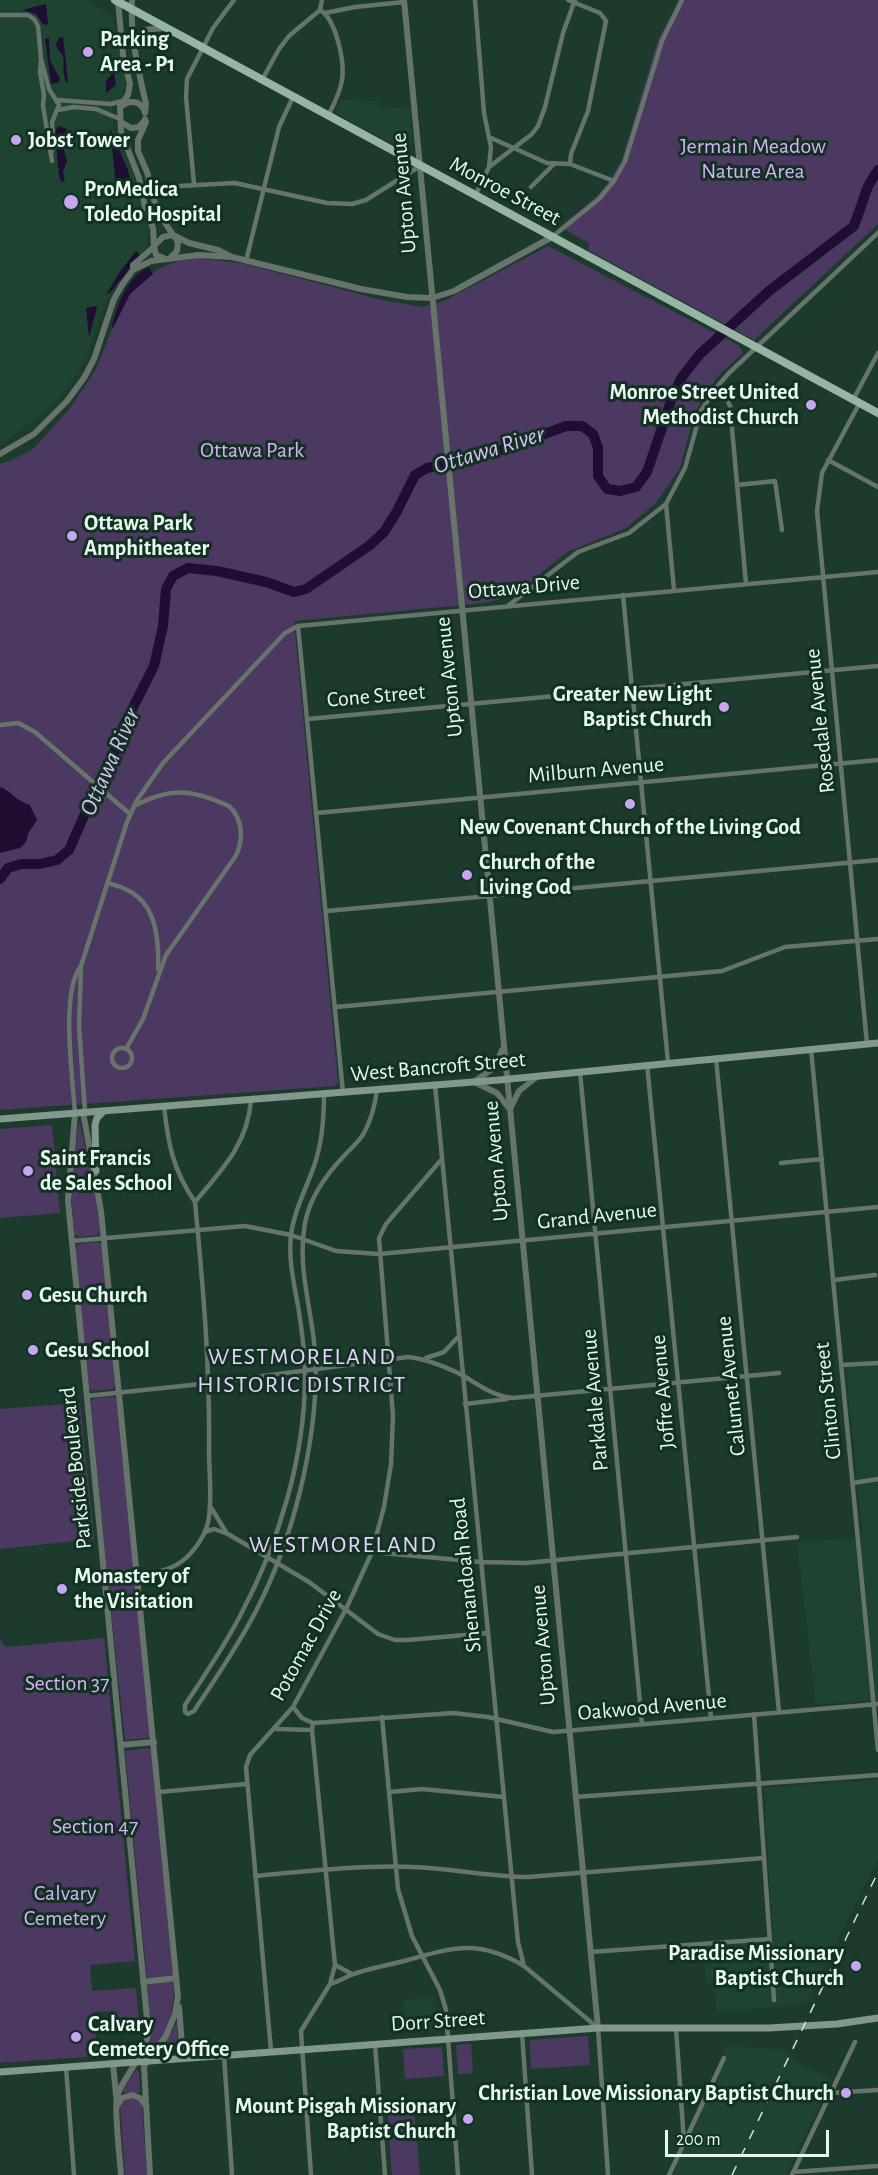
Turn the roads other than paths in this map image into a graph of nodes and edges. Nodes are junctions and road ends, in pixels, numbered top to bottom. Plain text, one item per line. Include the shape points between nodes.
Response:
1 (132, 0) edge
2 (234, 0) edge
3 (322, 0) edge
4 (475, 0) edge
5 (682, 0) edge
6 (117, 1) edge
7 (404, 1) edge
8 (572, 1) edge
9 (132, 9) junction
10 (322, 11) junction
11 (0, 15) edge
12 (164, 28) junction
13 (133, 47) junction
14 (203, 48) junction
15 (41, 59) junction
16 (262, 80) junction
17 (293, 97) junction
18 (55, 99) junction
19 (125, 100) junction
20 (43, 107) junction
21 (120, 109) junction
22 (58, 111) junction
23 (145, 116) junction
24 (328, 116) junction
25 (120, 121) junction
26 (489, 137) junction
27 (514, 147) junction
28 (51, 154) junction
29 (52, 161) dead end
30 (554, 164) junction
31 (570, 164) junction
32 (420, 166) junction
33 (489, 167) junction
34 (614, 181) junction
35 (194, 184) junction
36 (161, 187) dead end
37 (531, 187) dead end
38 (264, 188) junction
39 (475, 195) junction
40 (878, 233) edge
41 (174, 237) junction
42 (552, 237) junction
43 (154, 247) junction
44 (232, 257) junction
45 (168, 258) junction
46 (246, 261) junction
47 (134, 270) junction
48 (432, 298) junction
49 (753, 346) junction
50 (878, 353) edge
51 (715, 389) junction
52 (856, 402) junction
53 (878, 414) edge
54 (0, 454) edge
55 (828, 460) junction
56 (737, 485) junction
57 (878, 487) edge
58 (666, 504) junction
59 (782, 530) dead end
60 (878, 572) edge
61 (823, 577) junction
62 (746, 584) junction
63 (674, 590) junction
64 (622, 595) junction
65 (508, 605) junction
66 (461, 609) junction
67 (298, 626) junction
68 (878, 666) edge
69 (832, 670) junction
70 (632, 689) junction
71 (470, 704) junction
72 (308, 719) junction
73 (0, 725) edge
74 (878, 760) edge
75 (841, 764) junction
76 (641, 782) junction
77 (479, 797) junction
78 (134, 806) junction
79 (317, 813) junction
80 (130, 814) junction
81 (878, 860) edge
82 (851, 863) junction
83 (650, 881) junction
84 (108, 883) junction
85 (488, 896) junction
86 (327, 912) junction
87 (878, 939) edge
88 (857, 940) junction
89 (81, 966) junction
90 (158, 972) junction
91 (659, 977) junction
92 (498, 992) junction
93 (336, 1007) junction
94 (878, 1043) edge
95 (867, 1044) junction
96 (503, 1047) junction
97 (126, 1049) junction
98 (811, 1049) junction
99 (716, 1058) junction
100 (668, 1062) junction
101 (647, 1064) junction
102 (580, 1072) junction
103 (538, 1076) junction
104 (507, 1079) junction
105 (474, 1082) junction
106 (435, 1085) junction
107 (377, 1090) junction
108 (343, 1093) junction
109 (324, 1095) junction
110 (251, 1101) junction
111 (164, 1106) junction
112 (510, 1110) junction
113 (104, 1111) junction
114 (81, 1113) junction
115 (0, 1119) edge
116 (442, 1159) junction
117 (822, 1159) junction
118 (781, 1163) dead end
119 (96, 1171) junction
120 (195, 1202) junction
121 (878, 1207) edge
122 (827, 1212) junction
123 (732, 1220) junction
124 (663, 1226) junction
125 (198, 1229) junction
126 (595, 1233) junction
127 (291, 1235) junction
128 (104, 1238) junction
129 (302, 1239) junction
130 (522, 1240) junction
131 (72, 1241) junction
132 (451, 1247) junction
133 (379, 1254) junction
134 (875, 1275) dead end
135 (834, 1280) junction
136 (459, 1337) junction
137 (388, 1358) junction
138 (423, 1359) junction
139 (878, 1363) edge
140 (841, 1365) junction
141 (316, 1368) junction
142 (305, 1369) junction
143 (778, 1373) dead end
144 (462, 1376) junction
145 (747, 1377) junction
146 (210, 1383) junction
147 (679, 1383) junction
148 (610, 1389) junction
149 (119, 1392) junction
150 (87, 1396) junction
151 (537, 1396) junction
152 (529, 1397) junction
153 (465, 1404) junction
154 (878, 1479) edge
155 (853, 1482) junction
156 (209, 1505) junction
157 (205, 1532) junction
158 (228, 1534) junction
159 (797, 1537) dead end
160 (763, 1540) junction
161 (694, 1547) junction
162 (372, 1552) junction
163 (626, 1553) junction
164 (266, 1557) junction
165 (553, 1560) junction
166 (481, 1562) junction
167 (277, 1563) junction
168 (137, 1573) junction
169 (105, 1578) junction
170 (346, 1609) junction
171 (488, 1633) junction
172 (876, 1704) edge
173 (293, 1707) junction
174 (779, 1712) junction
175 (754, 1714) junction
176 (382, 1717) junction
177 (711, 1718) junction
178 (496, 1719) junction
179 (313, 1723) junction
180 (642, 1724) junction
181 (275, 1729) junction
182 (312, 1730) junction
183 (569, 1731) junction
184 (154, 1742) junction
185 (121, 1746) junction
186 (878, 1750) edge
187 (878, 1775) edge
188 (246, 1784) junction
189 (759, 1784) junction
190 (159, 1792) junction
191 (390, 1792) junction
192 (504, 1797) junction
193 (575, 1797) junction
194 (764, 1858) junction
195 (396, 1866) junction
196 (325, 1869) junction
197 (582, 1871) junction
198 (255, 1876) junction
199 (512, 1877) junction
200 (770, 1939) junction
201 (590, 1952) junction
202 (423, 1956) junction
203 (335, 1965) junction
204 (524, 1966) junction
205 (352, 1974) junction
206 (176, 1978) junction
207 (144, 1982) junction
208 (330, 1984) junction
209 (178, 1996) junction
210 (774, 2000) dead end
211 (878, 2019) edge
212 (676, 2027) junction
213 (598, 2028) junction
214 (522, 2033) junction
215 (448, 2039) junction
216 (855, 2042) dead end
217 (375, 2044) junction
218 (303, 2049) junction
219 (272, 2051) junction
220 (224, 2055) junction
221 (183, 2058) junction
222 (724, 2058) dead end
223 (135, 2061) junction
224 (148, 2061) junction
225 (113, 2063) junction
226 (66, 2067) junction
227 (0, 2072) edge
228 (878, 2090) edge
229 (831, 2093) junction
230 (116, 2099) junction
231 (146, 2106) junction
232 (117, 2107) junction
233 (685, 2145) junction
234 (878, 2166) edge
235 (792, 2174) edge
236 (74, 2175) edge
237 (122, 2175) edge
238 (150, 2175) edge
239 (232, 2175) edge
240 (311, 2175) edge
241 (385, 2175) edge
242 (458, 2175) edge
243 (532, 2175) edge
244 (608, 2175) edge
245 (669, 2175) edge

1 - 9 street
2 - 14 street
3 - 10 street
4 - 26 street via 481,92
5 - 34 street via 662,41 632,143
6 - 9 main road, Monroe Street
6 - 19 street via 130,84
7 - 10 street
7 - 32 street, Upton Avenue
8 - 27 street via 542,117 532,134
8 - 31 street via 600,13 606,21 588,111
9 - 12 main road, Monroe Street
9 - 13 street
10 - 16 street via 289,36
10 - 24 street via 340,48 343,73
11 - 15 street via 34,19
12 - 13 street via 143,30
12 - 14 main road, Monroe Street
13 - 23 street via 146,104
14 - 16 main road, Monroe Street
14 - 35 street via 186,86
15 - 18 street
15 - 20 street
16 - 17 main road, Monroe Street
17 - 24 main road, Monroe Street
17 - 38 street via 279,127
18 - 19 street via 111,104
18 - 20 street via 48,98
18 - 22 street
19 - 21 street
20 - 22 street via 50,114
20 - 28 street
21 - 23 street via 133,102 140,104
21 - 25 street
22 - 25 street via 74,106 99,109
22 - 28 street via 52,122
23 - 25 street via 141,125 134,128
23 - 41 street via 138,151 155,208
24 - 32 main road, Monroe Street
25 - 43 street via 153,226
26 - 27 street
26 - 33 street
27 - 30 street
27 - 33 street
28 - 29 street
30 - 31 street
30 - 37 street
31 - 34 street
32 - 38 street via 366,200 352,204 327,203
32 - 39 main road, Monroe Street
32 - 48 street, Upton Avenue
33 - 39 street
34 - 42 street via 584,213
35 - 36 street
35 - 38 street via 235,183
38 - 46 street
39 - 42 main road, Monroe Street
40 - 49 street
41 - 43 street via 163,237
41 - 44 street
41 - 45 street via 178,249
42 - 48 street via 454,291
42 - 49 main road, Monroe Street
43 - 45 street via 158,256
43 - 47 street via 133,265
44 - 45 street
44 - 46 street
45 - 47 street
46 - 48 street via 361,289
47 - 54 street via 114,299 94,358 76,389 34,434
48 - 66 street, Upton Avenue
49 - 51 street
49 - 52 main road, Monroe Street
50 - 52 street, Rosedale Avenue
51 - 56 street via 727,399
51 - 58 street via 701,411 685,468
52 - 53 main road, Monroe Street
52 - 55 street, Rosedale Avenue
55 - 57 street
55 - 61 street, Rosedale Avenue via 818,499
56 - 59 street via 776,481
56 - 62 street
58 - 63 street
58 - 65 street via 629,533 578,552
60 - 61 street, Ottawa Drive
61 - 62 street, Ottawa Drive
61 - 69 street, Rosedale Avenue
62 - 63 street, Ottawa Drive
63 - 64 street, Ottawa Drive
64 - 65 street, Ottawa Drive
64 - 70 street
65 - 66 street, Ottawa Drive
66 - 67 street, Ottawa Drive
66 - 71 street, Upton Avenue
67 - 72 street
67 - 78 street, Ottawa Drive via 278,639 167,759
68 - 69 street, Cone Street
69 - 70 street, Cone Street
69 - 75 street, Rosedale Avenue
70 - 71 street, Cone Street
70 - 76 street
71 - 72 street, Cone Street
71 - 77 street, Upton Avenue
72 - 79 street
73 - 80 street via 24,725 35,732
74 - 75 street, Milburn Avenue
75 - 76 street, Milburn Avenue
75 - 82 street, Rosedale Avenue
76 - 77 street, Milburn Avenue
76 - 83 street
77 - 79 street, Milburn Avenue
77 - 85 street, Upton Avenue
78 - 80 street, Ottawa Drive
78 - 90 street via 156,796 186,791 229,806 240,823 238,852 174,942
79 - 86 street
80 - 84 street, Ottawa Drive
81 - 82 street
82 - 83 street
82 - 88 street, Rosedale Avenue
83 - 85 street
83 - 91 street
84 - 89 street, Ottawa Drive
84 - 90 street via 132,892 148,909 155,933
85 - 86 street
85 - 92 street, Upton Avenue
86 - 93 street
87 - 88 street
88 - 91 street via 785,947 722,971
88 - 95 street, Rosedale Avenue
89 - 114 street, Ottawa Drive
89 - 114 street, Ottawa Drive via 70,1009 70,1041
90 - 97 street via 143,1019
91 - 92 street
91 - 100 street
92 - 93 street
92 - 96 street, Upton Avenue
93 - 108 street
94 - 95 main road, West Bancroft Street
95 - 98 main road, West Bancroft Street
96 - 104 street, Upton Avenue
96 - 105 street via 495,1067
97 - 97 street via 113,1054 114,1063 120,1067 132,1061
98 - 99 main road, West Bancroft Street
98 - 117 street, Clinton Street
99 - 100 main road, West Bancroft Street
99 - 123 street, Calumet Avenue
100 - 101 main road, West Bancroft Street
101 - 102 main road, West Bancroft Street
101 - 124 street, Joffre Avenue
102 - 103 main road, West Bancroft Street
102 - 126 street, Parkdale Avenue
103 - 104 main road, West Bancroft Street
103 - 112 street via 519,1091
104 - 105 main road, West Bancroft Street
104 - 112 street, Upton Avenue
105 - 106 main road, West Bancroft Street
105 - 112 street via 497,1093
106 - 107 main road, West Bancroft Street
106 - 116 street, Shenandoah Road
107 - 108 main road, West Bancroft Street
107 - 129 street via 363,1135 326,1176 313,1198
108 - 109 main road, West Bancroft Street
109 - 110 main road, West Bancroft Street
109 - 127 street via 317,1156 298,1204
110 - 111 main road, West Bancroft Street
110 - 120 street via 249,1121 239,1144
111 - 113 main road, West Bancroft Street
111 - 120 street via 174,1163
112 - 130 street, Upton Avenue
113 - 114 main road, West Bancroft Street
113 - 119 main road via 95,1125
114 - 115 main road, West Bancroft Street
114 - 119 street
114 - 131 street, Parkside Boulevard via 68,1201
116 - 132 street, Shenandoah Road
116 - 133 street, Potomac Drive via 386,1224 379,1238
117 - 118 street
117 - 122 street, Clinton Street
119 - 128 street
120 - 125 street
121 - 122 street, Grand Avenue
122 - 123 street, Grand Avenue
122 - 135 street, Clinton Street
123 - 124 street, Grand Avenue
123 - 145 street, Calumet Avenue
124 - 126 street, Grand Avenue
124 - 147 street, Joffre Avenue
125 - 127 street, Grand Avenue via 245,1226
125 - 128 street, Grand Avenue
125 - 146 street
126 - 130 street, Grand Avenue
126 - 148 street, Parkdale Avenue
127 - 129 street, Grand Avenue
127 - 142 street via 291,1269
128 - 131 street, Grand Avenue
128 - 149 street
129 - 133 street, Grand Avenue via 336,1251
129 - 141 street
130 - 132 street, Grand Avenue
130 - 151 street, Upton Avenue
131 - 150 street, Parkside Boulevard
132 - 133 street, Grand Avenue
132 - 136 street, Shenandoah Road
133 - 137 street, Potomac Drive
134 - 135 street
135 - 140 street, Clinton Street
136 - 138 street via 444,1352
136 - 144 street, Shenandoah Road
137 - 138 street
137 - 141 street
137 - 162 street, Potomac Drive via 393,1416 391,1464
138 - 144 street
139 - 140 street
140 - 155 street, Clinton Street
141 - 142 street
141 - 167 street via 307,1456
142 - 146 street
142 - 164 street via 296,1455
143 - 145 street
144 - 152 street via 500,1396
144 - 153 street, Shenandoah Road
145 - 147 street
145 - 160 street, Calumet Avenue
146 - 149 street
146 - 156 street
147 - 148 street
147 - 161 street, Joffre Avenue
148 - 151 street
148 - 163 street, Parkdale Avenue
149 - 150 street
149 - 168 street
150 - 169 street, Parkside Boulevard
151 - 152 street
151 - 165 street, Upton Avenue
152 - 153 street
153 - 166 street, Shenandoah Road
154 - 155 street
155 - 172 street, Clinton Street
156 - 157 street
156 - 158 street
157 - 158 street via 214,1529
157 - 168 street via 178,1564
158 - 164 street
159 - 160 street
160 - 161 street
160 - 174 street, Calumet Avenue
161 - 163 street
161 - 177 street, Joffre Avenue
162 - 166 street
162 - 170 street, Potomac Drive
163 - 165 street
163 - 180 street, Parkdale Avenue
164 - 167 street
164 - 167 street via 240,1618 185,1705 186,1713 194,1711 233,1652
165 - 166 street
165 - 183 street, Upton Avenue
166 - 171 street, Shenandoah Road
167 - 170 street
168 - 169 street
168 - 184 street
169 - 185 street, Parkside Boulevard
170 - 171 street via 364,1626 395,1640
170 - 173 street, Potomac Drive
171 - 178 street, Shenandoah Road
172 - 174 street, Oakwood Avenue
172 - 186 street, Clinton Street
173 - 179 street
173 - 181 street, Potomac Drive
174 - 175 street, Oakwood Avenue
175 - 177 street, Oakwood Avenue
175 - 189 street
176 - 178 street, Oakwood Avenue via 445,1713
176 - 179 street, Oakwood Avenue
176 - 191 street
177 - 180 street, Oakwood Avenue
178 - 183 street, Oakwood Avenue via 544,1731
178 - 192 street, Shenandoah Road
179 - 182 street
180 - 183 street, Oakwood Avenue
181 - 182 street
181 - 188 street, Potomac Drive via 249,1758
182 - 196 street
183 - 193 street, Upton Avenue
184 - 185 street
184 - 190 street
185 - 207 street, Parkside Boulevard
187 - 189 street
188 - 190 street
188 - 198 street, Potomac Drive
189 - 193 street
189 - 194 street
190 - 206 street
191 - 192 street via 422,1789
191 - 195 street
192 - 199 street, Shenandoah Road
193 - 197 street, Upton Avenue
194 - 197 street
194 - 200 street
195 - 196 street
195 - 199 street
195 - 202 street via 404,1914
196 - 198 street
196 - 203 street
197 - 199 street
197 - 201 street, Upton Avenue
198 - 219 street, Potomac Drive
199 - 204 street, Shenandoah Road
200 - 201 street
200 - 210 street
201 - 213 street, Upton Avenue
202 - 204 street via 469,1947 497,1953
202 - 205 street
202 - 215 street via 443,2000
203 - 205 street
203 - 208 street
204 - 213 street
205 - 208 street
206 - 207 street
206 - 209 street
207 - 223 street, Parkside Boulevard via 148,2034
208 - 218 street via 303,2026
209 - 221 street
209 - 224 street via 169,2029
211 - 212 main road, Dorr Street via 769,2028
212 - 213 main road, Dorr Street
212 - 233 street
213 - 214 main road, Dorr Street
213 - 244 street, Upton Avenue
214 - 215 main road, Dorr Street
214 - 243 street
215 - 217 main road, Dorr Street
215 - 242 street
216 - 229 street
217 - 218 main road, Dorr Street
217 - 241 street
218 - 219 main road, Dorr Street
218 - 240 street
219 - 220 main road, Dorr Street
220 - 221 main road, Dorr Street
220 - 239 street
221 - 224 main road, Dorr Street
222 - 233 street
223 - 224 main road, Dorr Street
223 - 225 main road, Dorr Street
223 - 230 street, Parkside Boulevard
224 - 231 street via 143,2070
225 - 226 main road, Dorr Street
225 - 230 street
226 - 227 main road, Dorr Street
226 - 236 street
228 - 229 street
229 - 235 street
230 - 232 street
231 - 232 street via 140,2098 129,2096 122,2098
231 - 238 street
232 - 237 street
233 - 245 street
234 - 235 street

